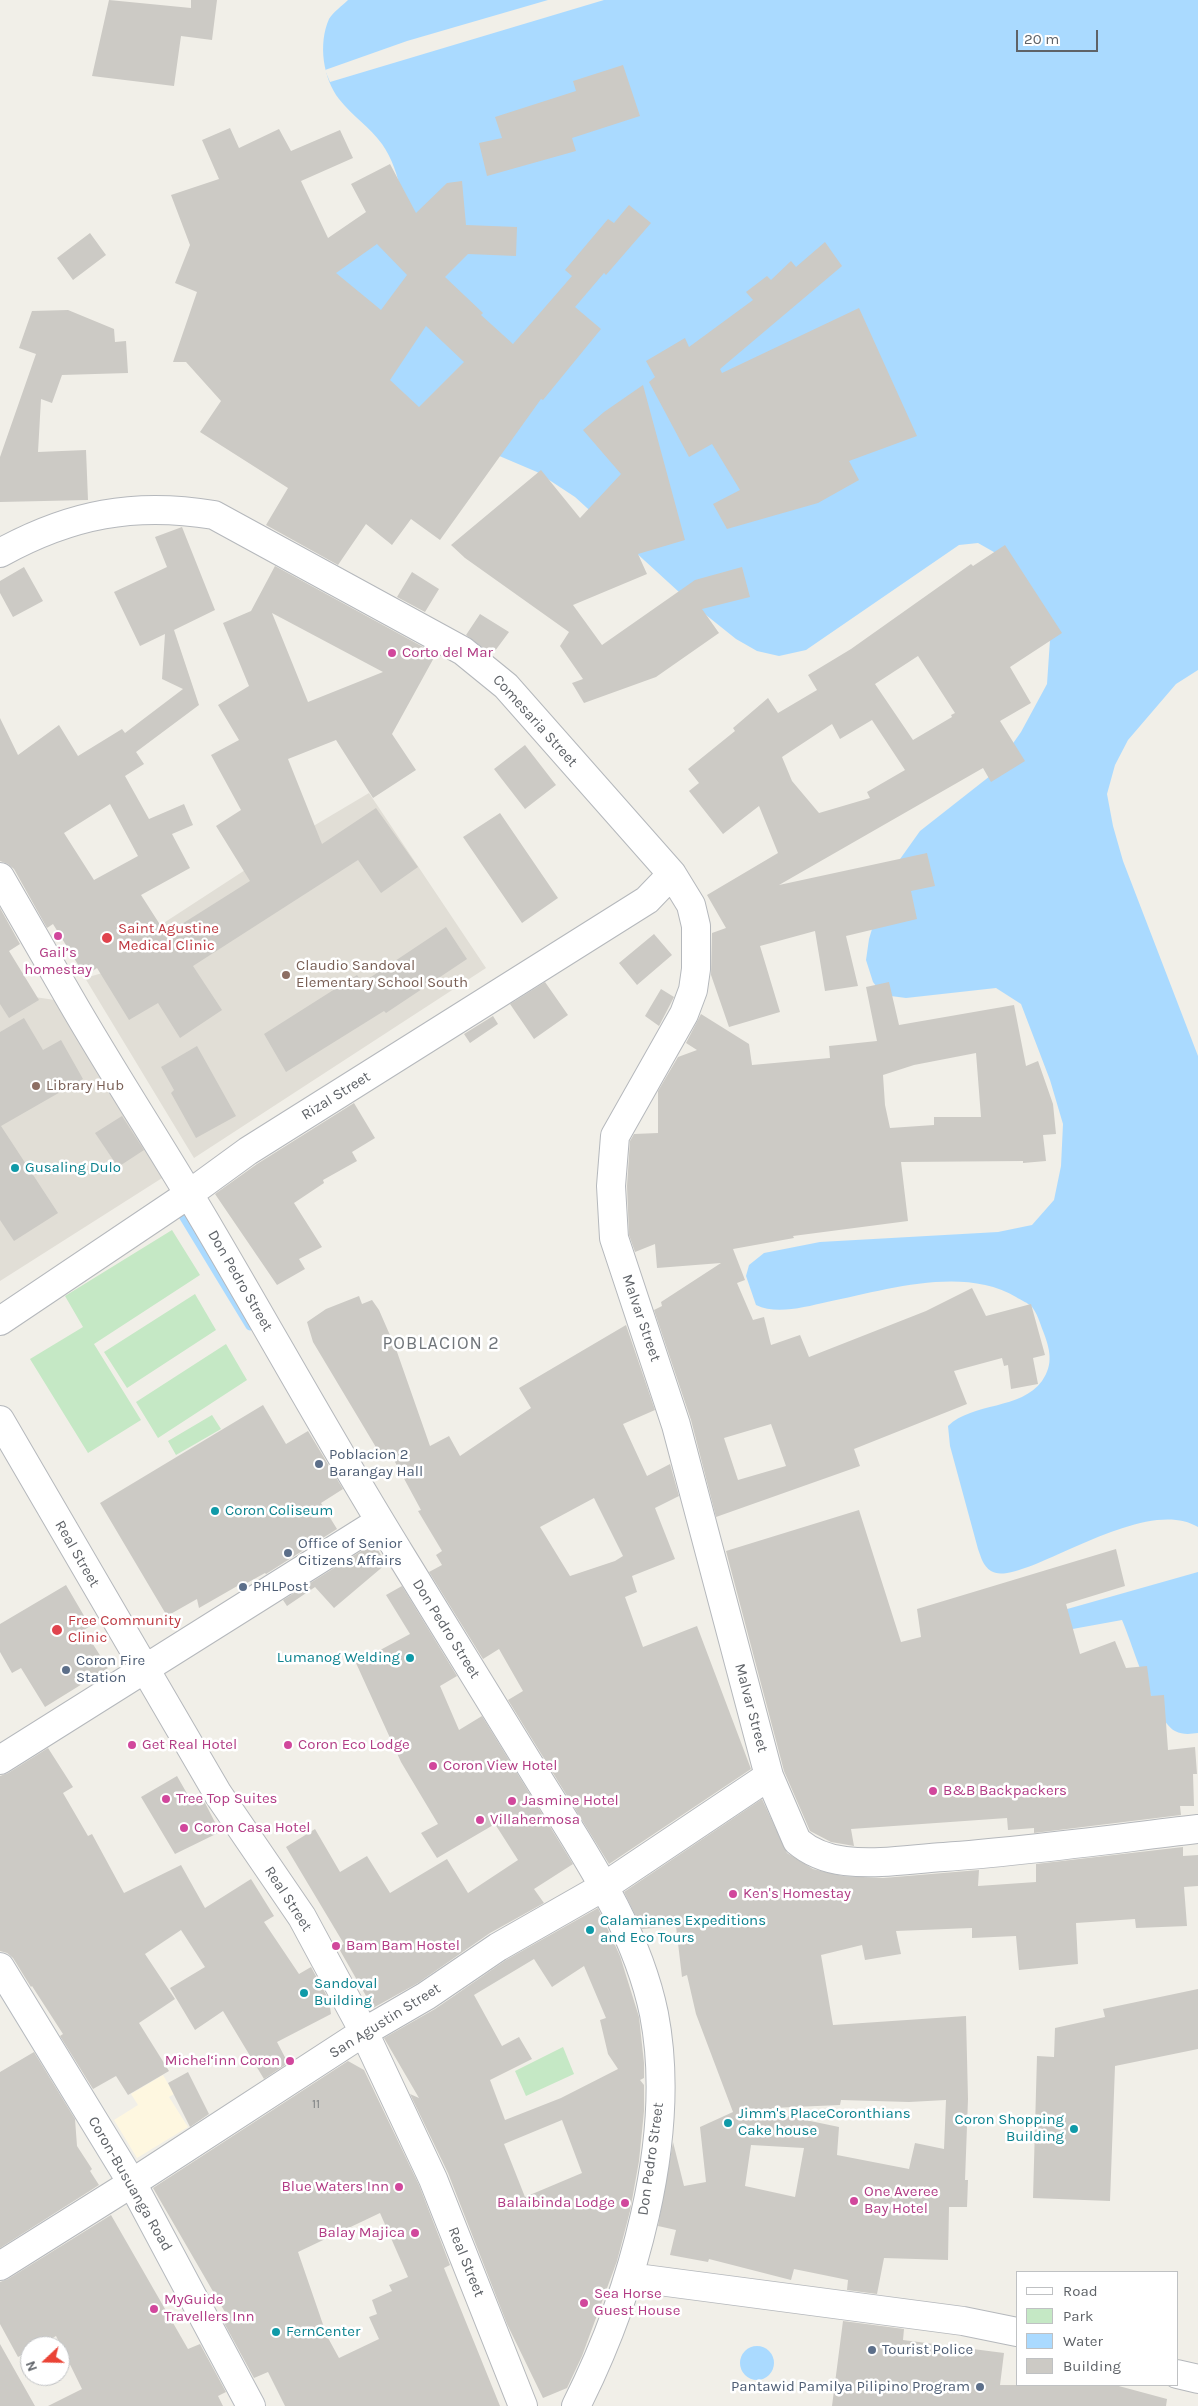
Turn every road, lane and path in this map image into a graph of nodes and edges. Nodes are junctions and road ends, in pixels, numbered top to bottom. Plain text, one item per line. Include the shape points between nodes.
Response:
1 (0, 553) edge
2 (672, 874) junction
3 (0, 877) edge
4 (189, 1194) junction
5 (0, 1321) edge
6 (0, 1420) edge
7 (380, 1521) junction
8 (144, 1669) junction
9 (0, 1760) edge
10 (769, 1776) junction
11 (1198, 1830) edge
12 (605, 1886) junction
13 (0, 1967) edge
14 (364, 2032) junction
15 (132, 2184) junction
16 (0, 2266) edge
17 (629, 2277) junction
18 (1016, 2332) edge
19 (1178, 2374) edge
20 (1198, 2379) edge
21 (251, 2406) edge
22 (523, 2406) edge
23 (576, 2406) edge

1 - 2 street, Comesaria Street via 34,534 103,514 179,509 214,515 463,651 489,670
2 - 4 street, Rizal Street via 647,900 248,1151
2 - 10 street, Malvar Street via 690,905 696,926 693,990 684,1014 615,1136 611,1186 614,1238 676,1424
3 - 4 street, Don Pedro Street via 69,998
4 - 5 street, Rizal Street
4 - 7 street, Don Pedro Street
6 - 8 street, Real Street
7 - 8 street
7 - 12 street, Don Pedro Street
8 - 9 street
8 - 14 street, Real Street via 218,1794 302,1917
10 - 11 street, Malvar Street via 797,1841 813,1852 845,1861 883,1862 991,1854
10 - 12 street, San Agustin Street
12 - 14 street, San Agustin Street via 498,1947 426,1996
12 - 17 street, Don Pedro Street via 642,1971 655,2020 660,2066 660,2119 648,2197
13 - 15 street, Coron-Busuanga Road
14 - 15 street, San Agustin Street
14 - 22 street, Real Street via 433,2179
15 - 16 street, San Agustin Street
15 - 21 street, Coron-Busuanga Road
17 - 18 street via 963,2321
17 - 23 street, Don Pedro Street via 608,2338
19 - 20 street

